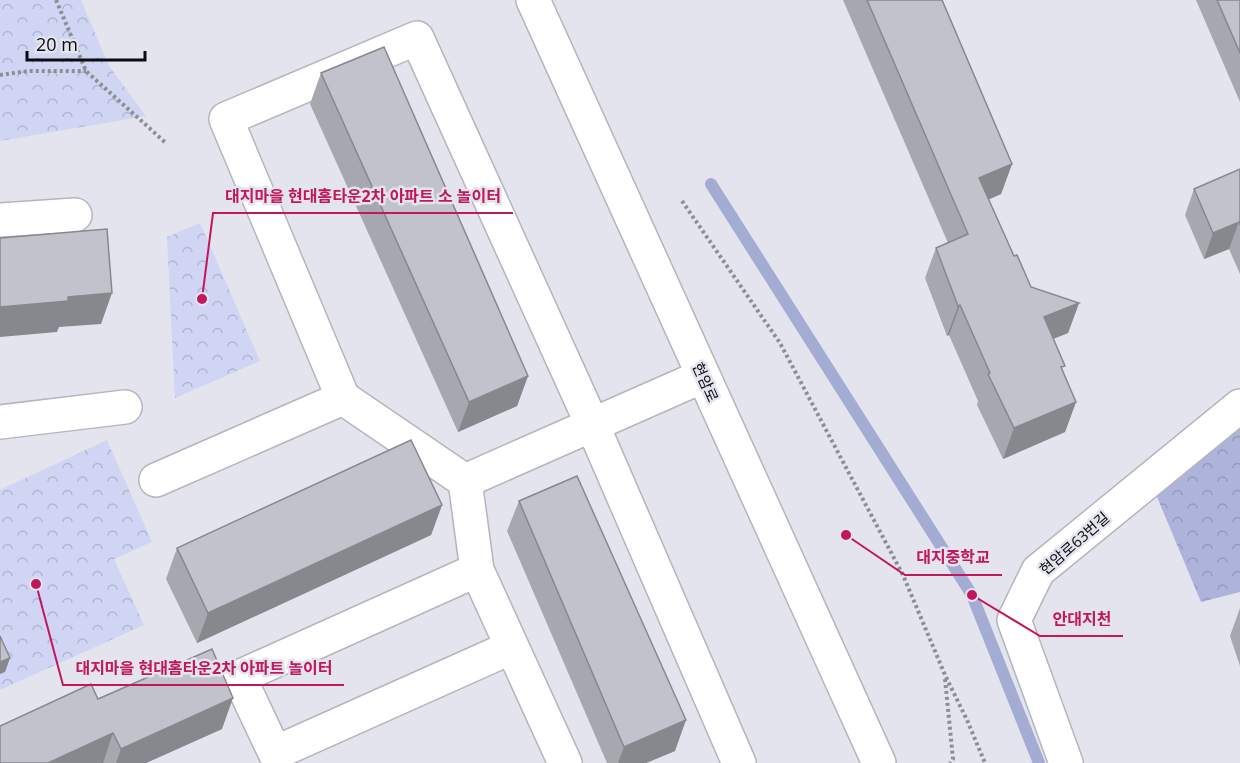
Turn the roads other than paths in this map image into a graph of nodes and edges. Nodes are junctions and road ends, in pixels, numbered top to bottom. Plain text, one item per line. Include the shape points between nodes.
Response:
1 (533, 0) edge
2 (75, 215) dead end
3 (0, 220) edge
4 (703, 376) junction
5 (343, 398) junction
6 (1240, 405) edge
7 (125, 407) dead end
8 (0, 422) edge
9 (592, 424) junction
10 (156, 480) dead end
11 (465, 480) junction
12 (477, 570) junction
13 (512, 647) junction
14 (264, 758) edge
15 (565, 763) edge
16 (739, 763) edge
17 (879, 763) edge
18 (1066, 763) edge

1 - 4 street, 현암로
2 - 3 street
4 - 9 street
4 - 17 street, 현암로
5 - 9 street via 226,119 417,38
5 - 10 street
5 - 11 street
6 - 18 street, 현암로63번길 via 1038,571 1014,620
7 - 8 street
9 - 11 street
9 - 16 street
11 - 12 street
12 - 13 street
12 - 14 street via 239,677
13 - 14 street
13 - 15 street

